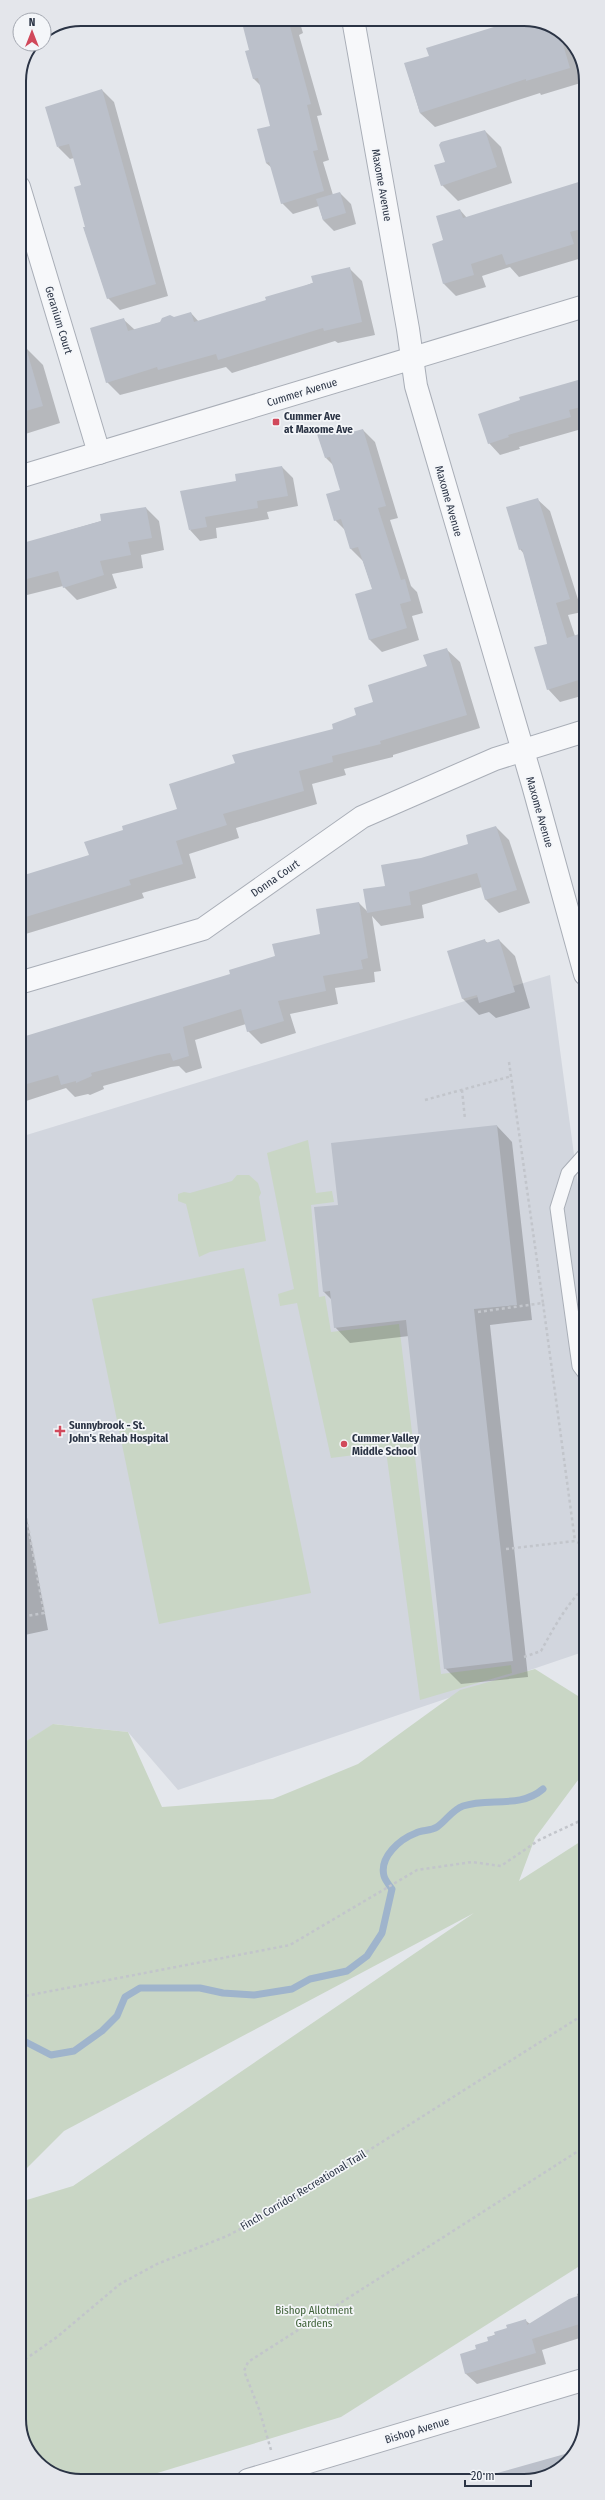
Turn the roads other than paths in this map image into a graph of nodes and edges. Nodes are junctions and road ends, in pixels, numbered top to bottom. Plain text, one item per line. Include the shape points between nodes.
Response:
1 (354, 26) edge
2 (26, 210) edge
3 (579, 308) edge
4 (412, 358) junction
5 (99, 453) junction
6 (26, 475) edge
7 (579, 733) edge
8 (522, 750) junction
9 (579, 953) edge
10 (26, 981) edge
11 (579, 1161) edge
12 (579, 1366) edge
13 (579, 2381) edge
14 (270, 2474) edge

1 - 4 street, Maxome Avenue
2 - 5 street, Geranium Court
3 - 4 street, Cummer Avenue
4 - 5 street, Cummer Avenue
4 - 8 street, Maxome Avenue via 416,386
5 - 6 street, Cummer Avenue
7 - 8 street, Donna Court
8 - 9 street, Maxome Avenue
8 - 10 street, Donna Court via 495,759 362,817 203,929
11 - 12 lane via 568,1173 557,1208
13 - 14 street, Bishop Avenue

